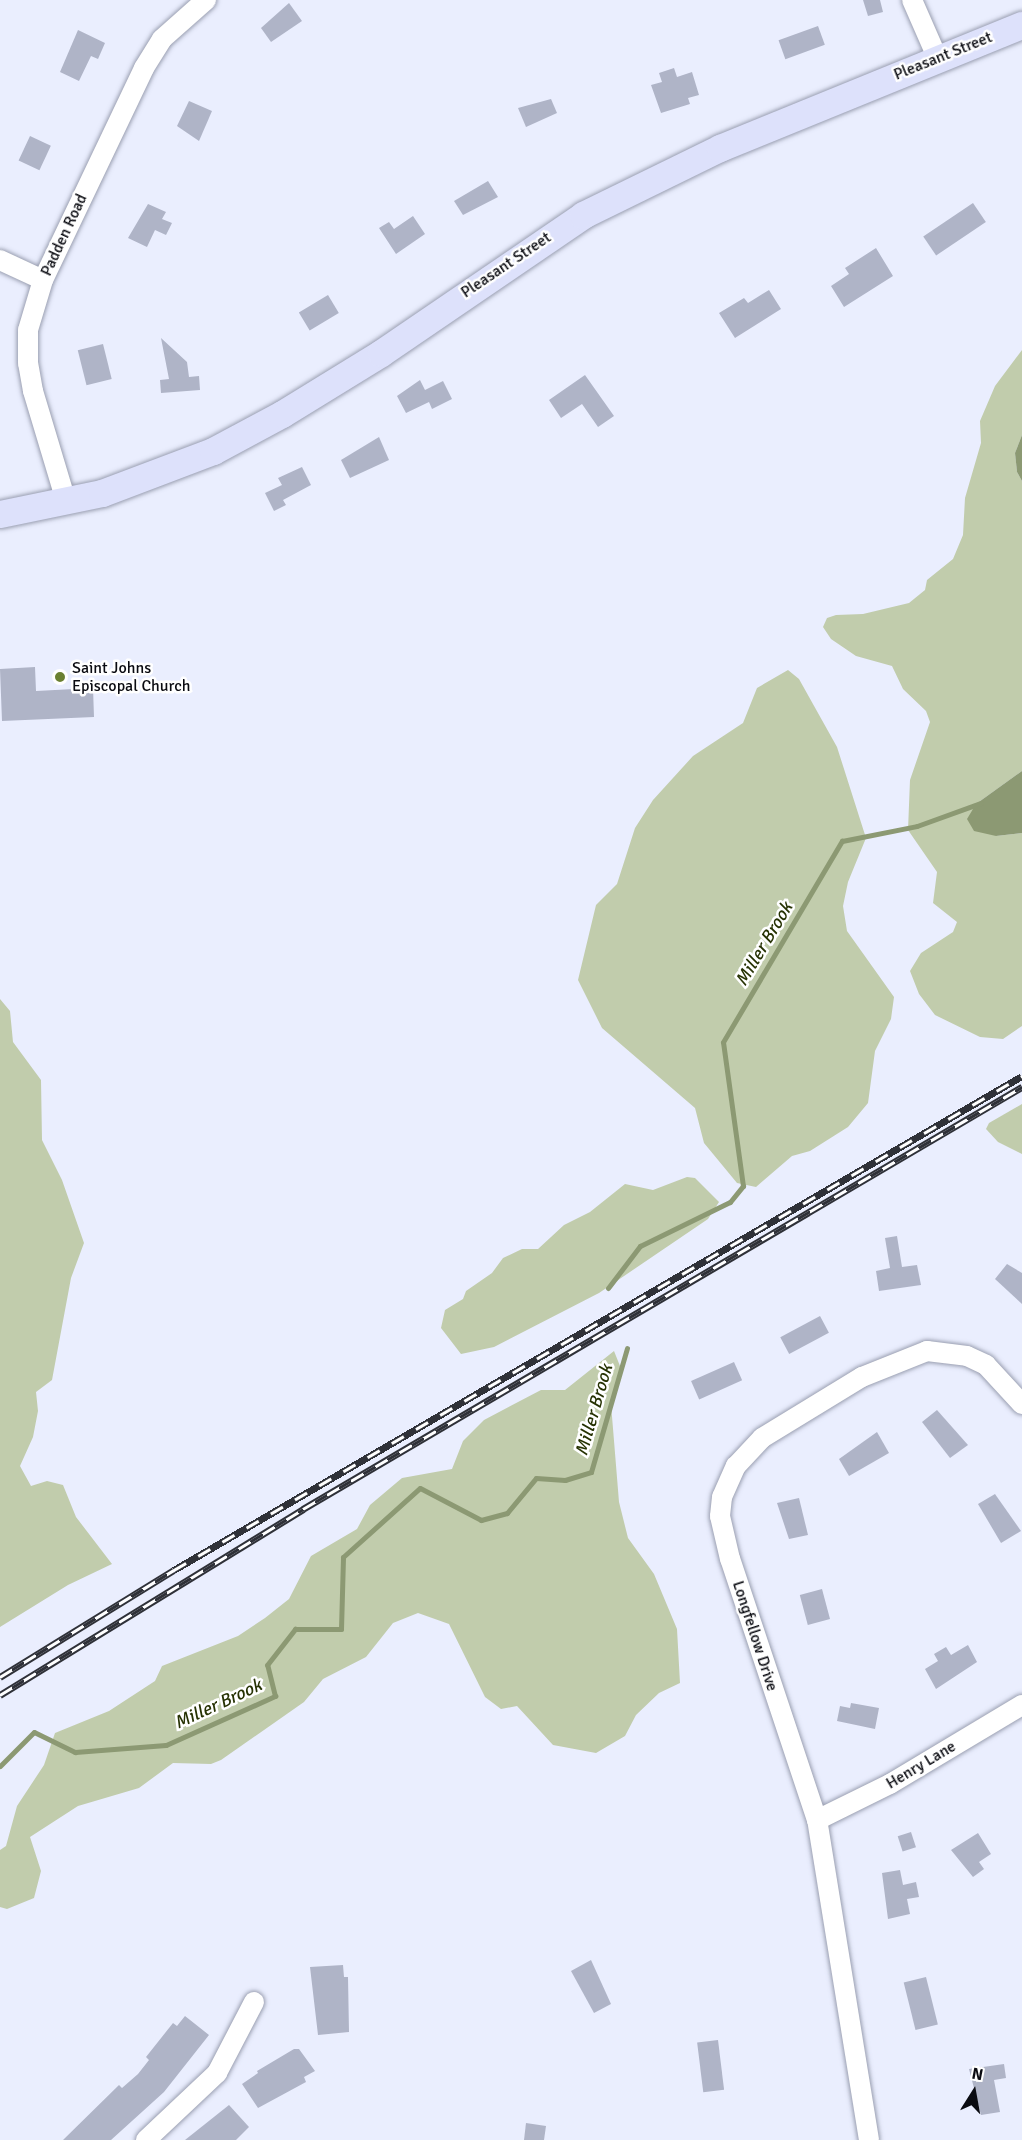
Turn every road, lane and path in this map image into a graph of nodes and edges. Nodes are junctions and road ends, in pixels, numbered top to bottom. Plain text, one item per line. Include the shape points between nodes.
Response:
1 (206, 0) edge
2 (912, 0) edge
3 (1022, 25) edge
4 (937, 57) junction
5 (0, 260) edge
6 (43, 280) junction
7 (66, 501) junction
8 (0, 514) edge
9 (1022, 1404) edge
10 (1022, 1705) edge
11 (818, 1820) junction
12 (255, 2002) dead end
13 (146, 2140) edge
14 (869, 2140) edge

1 - 6 street, Padden Road via 162,39 144,68
2 - 4 street
3 - 4 street, Pleasant Street
4 - 7 street, Pleasant Street via 720,148 583,215 381,353 213,451 102,493
5 - 6 street
6 - 7 street, Padden Road via 28,330 28,363
7 - 8 street, Pleasant Street
9 - 11 street, Longfellow Drive via 986,1365 968,1356 927,1351 862,1377 762,1438 736,1466 722,1497 720,1516 758,1648
10 - 11 street, Henry Lane via 890,1784
11 - 14 street, Longfellow Drive
12 - 13 street via 217,2073

